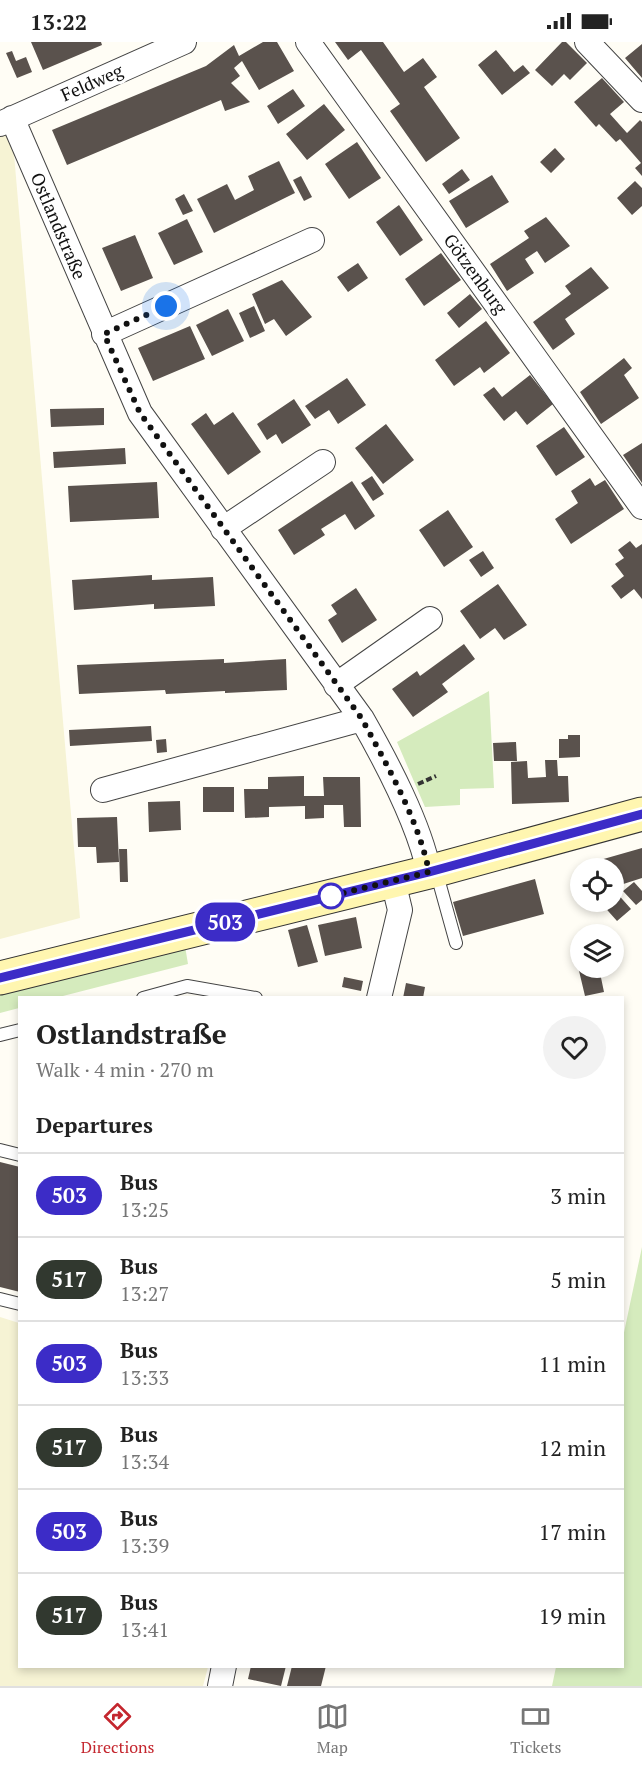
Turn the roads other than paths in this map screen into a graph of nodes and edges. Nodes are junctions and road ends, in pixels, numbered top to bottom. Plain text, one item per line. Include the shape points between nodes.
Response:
1 (184, 42) edge
2 (308, 42) edge
3 (587, 42) edge
4 (642, 100) edge
5 (6, 121) edge
6 (312, 240) dead end
7 (104, 334) junction
8 (323, 462) dead end
9 (642, 507) edge
10 (223, 529) junction
11 (429, 619) dead end
12 (336, 685) junction
13 (362, 719) junction
14 (104, 790) dead end
15 (642, 814) edge
16 (433, 871) junction
17 (393, 881) junction
18 (456, 943) dead end
19 (0, 978) edge
20 (150, 996) edge
21 (244, 996) edge
22 (379, 996) edge
23 (18, 1030) edge
24 (0, 1035) edge
25 (0, 1150) edge
26 (18, 1154) edge
27 (0, 1299) edge
28 (18, 1304) edge
29 (224, 1668) edge
30 (220, 1686) edge

1 - 5 street, Feldweg
2 - 9 street, Götzenburg
3 - 4 street
5 - 7 street, Ostlandstraße
6 - 7 street
7 - 10 street, Ostlandstraße via 140,413
8 - 10 street
10 - 12 street, Ostlandstraße
11 - 12 street
12 - 13 street, Ostlandstraße
13 - 14 street
13 - 16 street, Ostlandstraße via 386,761
15 - 16 street
16 - 17 street
16 - 18 lane
17 - 19 street
17 - 22 street via 400,910
20 - 21 lane via 187,986
23 - 24 lane
25 - 26 lane
27 - 28 lane
29 - 30 street

